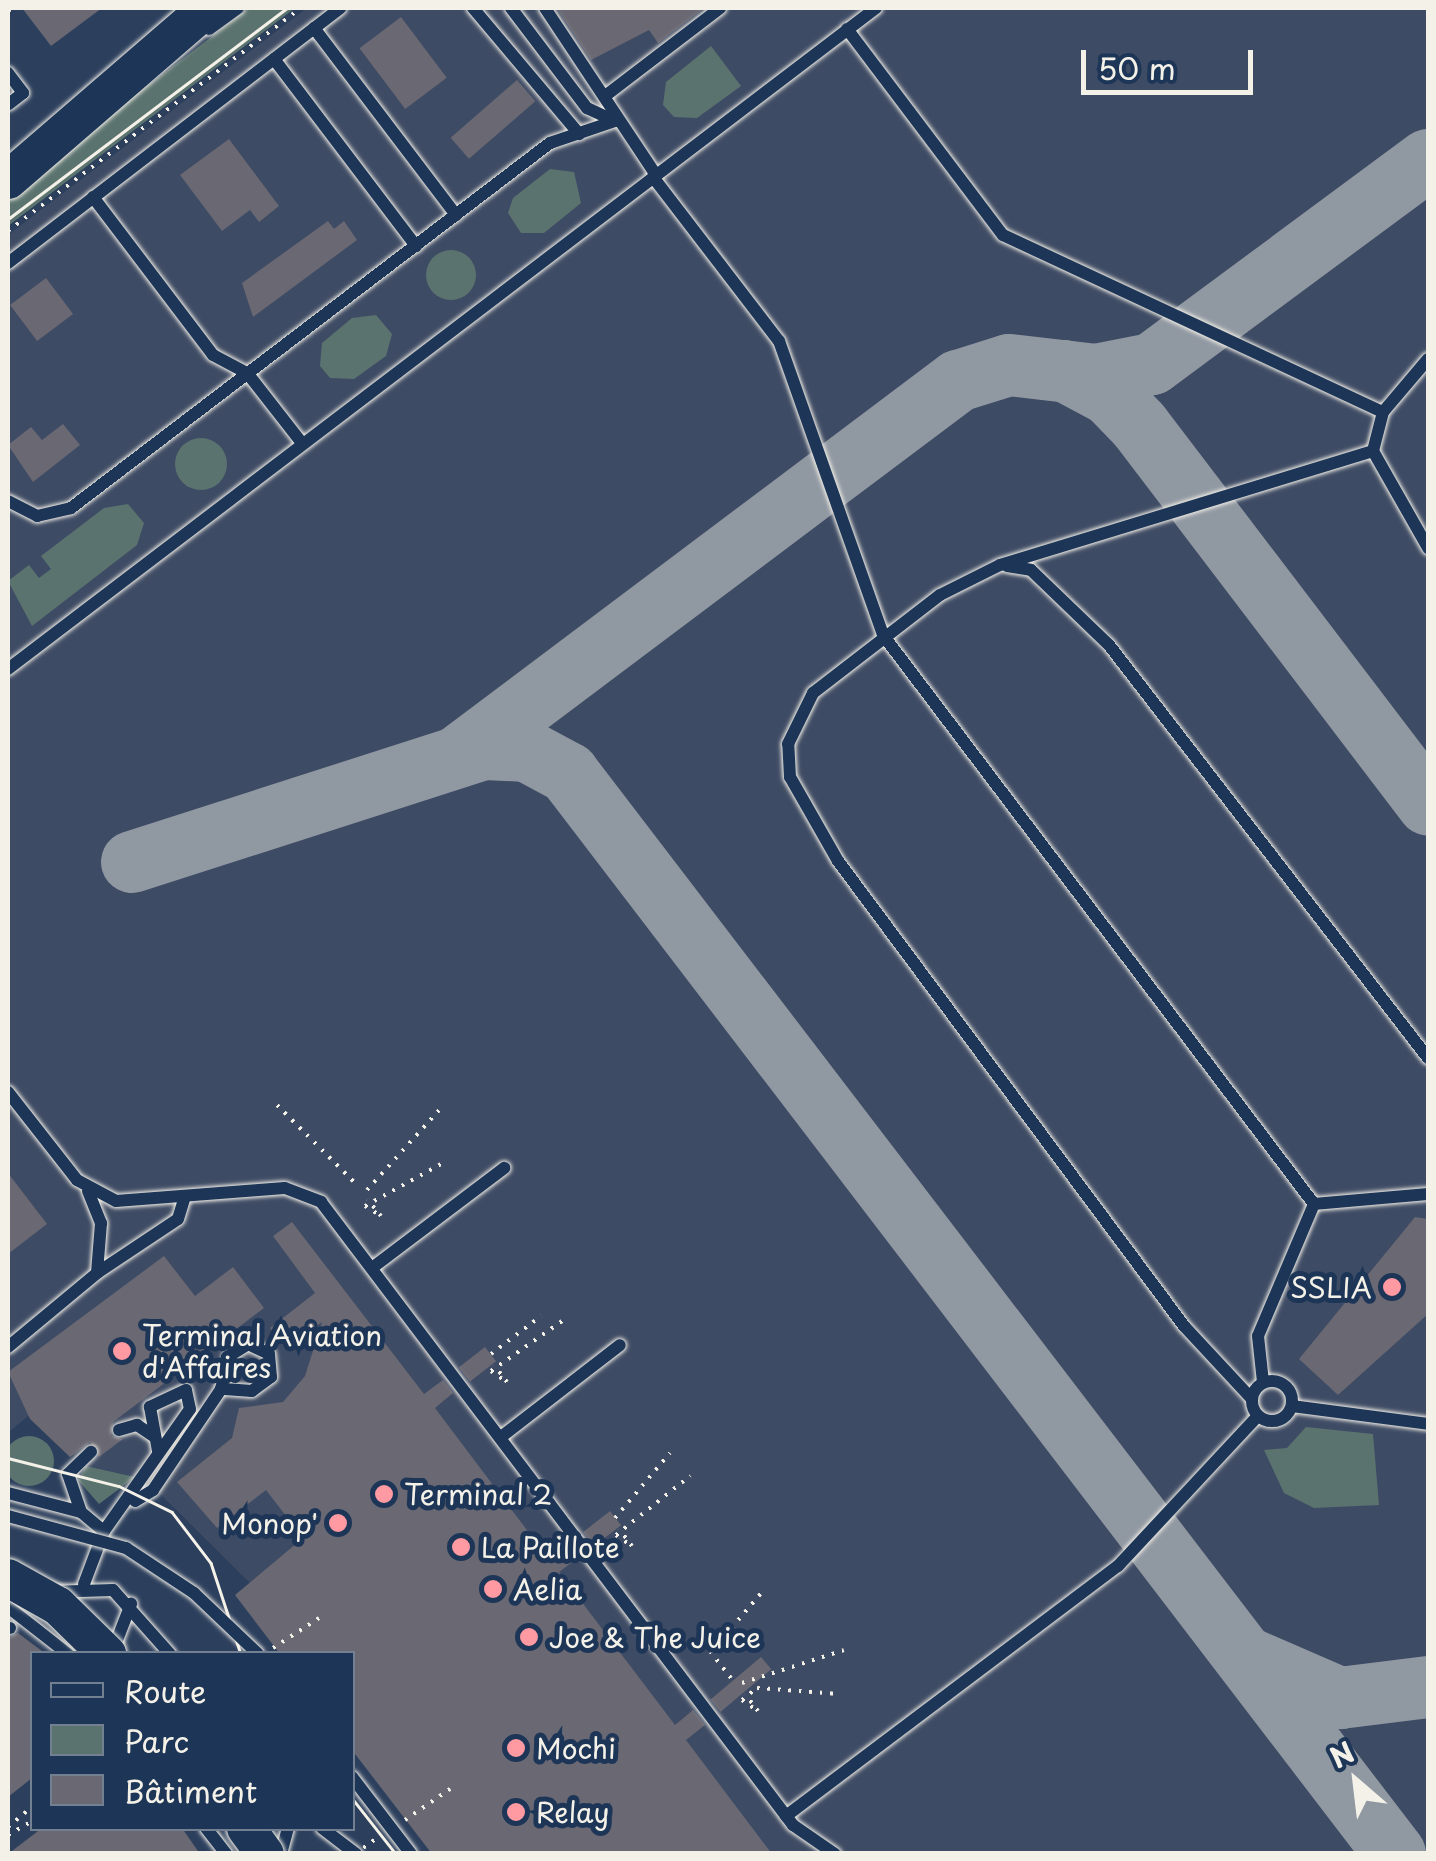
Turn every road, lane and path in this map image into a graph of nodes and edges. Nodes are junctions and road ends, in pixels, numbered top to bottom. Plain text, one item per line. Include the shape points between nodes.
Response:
1 (208, 8) edge
2 (238, 8) edge
3 (301, 8) edge
4 (340, 8) edge
5 (473, 8) edge
6 (511, 8) edge
7 (545, 8) edge
8 (720, 8) edge
9 (876, 8) edge
10 (314, 28) junction
11 (847, 29) junction
12 (274, 59) junction
13 (141, 66) junction
14 (8, 72) edge
15 (608, 93) junction
16 (9, 104) edge
17 (615, 122) junction
18 (579, 134) junction
19 (655, 176) junction
20 (8, 180) edge
21 (93, 197) junction
22 (456, 215) junction
23 (8, 230) edge
24 (416, 246) junction
25 (8, 263) edge
26 (1428, 358) edge
27 (248, 374) junction
28 (1383, 412) junction
29 (302, 443) junction
30 (1373, 450) junction
31 (8, 501) edge
32 (1428, 548) edge
33 (1000, 565) junction
34 (883, 635) junction
35 (8, 668) edge
36 (1428, 1058) edge
37 (8, 1092) edge
38 (276, 1105) dead end
39 (443, 1106) dead end
40 (443, 1163) dead end
41 (504, 1168) dead end
42 (355, 1184) dead end
43 (367, 1190) dead end
44 (88, 1191) junction
45 (1428, 1194) edge
46 (184, 1199) junction
47 (368, 1200) dead end
48 (1314, 1204) junction
49 (372, 1268) junction
50 (97, 1273) junction
51 (541, 1316) dead end
52 (565, 1320) dead end
53 (620, 1345) dead end
54 (8, 1348) edge
55 (491, 1354) dead end
56 (493, 1368) dead end
57 (1263, 1382) junction
58 (221, 1389) junction
59 (1251, 1398) junction
60 (1292, 1406) junction
61 (1258, 1416) junction
62 (1428, 1424) edge
63 (119, 1430) dead end
64 (501, 1437) junction
65 (91, 1452) dead end
66 (670, 1453) dead end
67 (690, 1476) dead end
68 (8, 1492) edge
69 (133, 1502) junction
70 (81, 1512) junction
71 (8, 1516) edge
72 (615, 1518) dead end
73 (104, 1530) junction
74 (617, 1532) dead end
75 (8, 1578) edge
76 (84, 1584) junction
77 (762, 1592) dead end
78 (8, 1604) edge
79 (131, 1604) junction
80 (319, 1618) dead end
81 (844, 1650) dead end
82 (64, 1651) edge
83 (107, 1651) edge
84 (111, 1651) edge
85 (168, 1651) edge
86 (255, 1651) edge
87 (270, 1651) edge
88 (730, 1678) dead end
89 (742, 1683) dead end
90 (838, 1694) dead end
91 (744, 1697) dead end
92 (355, 1781) edge
93 (30, 1810) edge
94 (786, 1816) junction
95 (30, 1822) edge
96 (8, 1827) edge
97 (208, 1831) edge
98 (248, 1831) edge
99 (326, 1831) edge
100 (8, 1835) edge
101 (226, 1854) edge
102 (265, 1854) edge
103 (356, 1854) edge
104 (411, 1854) edge
105 (834, 1854) edge

1 - 13 main road
2 - 13 lane
3 - 23 path
4 - 10 lane
5 - 18 lane
6 - 17 lane via 587,108
7 - 15 lane
8 - 15 lane
9 - 11 lane
10 - 12 lane
10 - 22 lane
11 - 19 lane
11 - 28 lane via 1003,235
12 - 21 lane
12 - 24 lane
13 - 20 main road
14 - 16 lane via 23,93
15 - 17 lane
17 - 18 lane
17 - 19 lane
18 - 22 lane via 550,144
19 - 29 lane
19 - 34 lane via 779,341
21 - 25 lane
21 - 27 lane via 213,355
22 - 24 lane
24 - 27 lane
26 - 28 lane
27 - 29 lane
27 - 31 lane via 71,508 37,516
28 - 30 lane
29 - 35 lane
30 - 32 lane
30 - 33 lane
33 - 34 lane
33 - 36 lane via 1032,570 1109,645
34 - 48 lane
34 - 59 lane via 796,716 788,744 797,792 1025,1117 1206,1354
37 - 44 lane
38 - 42 path
39 - 43 path
40 - 47 path, bridge via 384,1195 368,1204 365,1206 376,1220 381,1216 375,1208
41 - 49 lane
44 - 46 lane via 131,1203
44 - 50 lane via 101,1223
45 - 48 lane
46 - 49 lane via 308,1193
46 - 50 lane via 178,1219
48 - 57 lane via 1258,1336
49 - 64 lane
50 - 54 lane
51 - 55 path
52 - 56 path
53 - 64 lane
57 - 59 lane
57 - 60 lane via 1282,1383
58 - 58 lane via 260,1389 274,1370 270,1354 256,1344 234,1350
58 - 69 lane via 153,1490
59 - 61 lane
60 - 61 lane via 1278,1420
60 - 62 lane
61 - 94 lane via 1118,1566
63 - 69 lane via 137,1425 156,1444
64 - 94 lane
65 - 70 lane via 68,1474
66 - 72 path
67 - 74 path
68 - 70 lane
69 - 73 lane
70 - 73 lane
71 - 86 lane, bridge via 126,1548 205,1601
73 - 76 lane
75 - 83 main road, bridge via 58,1606
76 - 78 lane
76 - 79 lane
77 - 88 path via 711,1652
78 - 82 lane
79 - 84 lane
79 - 85 lane
80 - 87 path, bridge
81 - 89 path
90 - 91 path via 757,1688
92 - 104 lane, bridge
93 - 96 path
94 - 105 lane
95 - 100 path
97 - 101 lane
98 - 102 main road, bridge
99 - 103 lane

